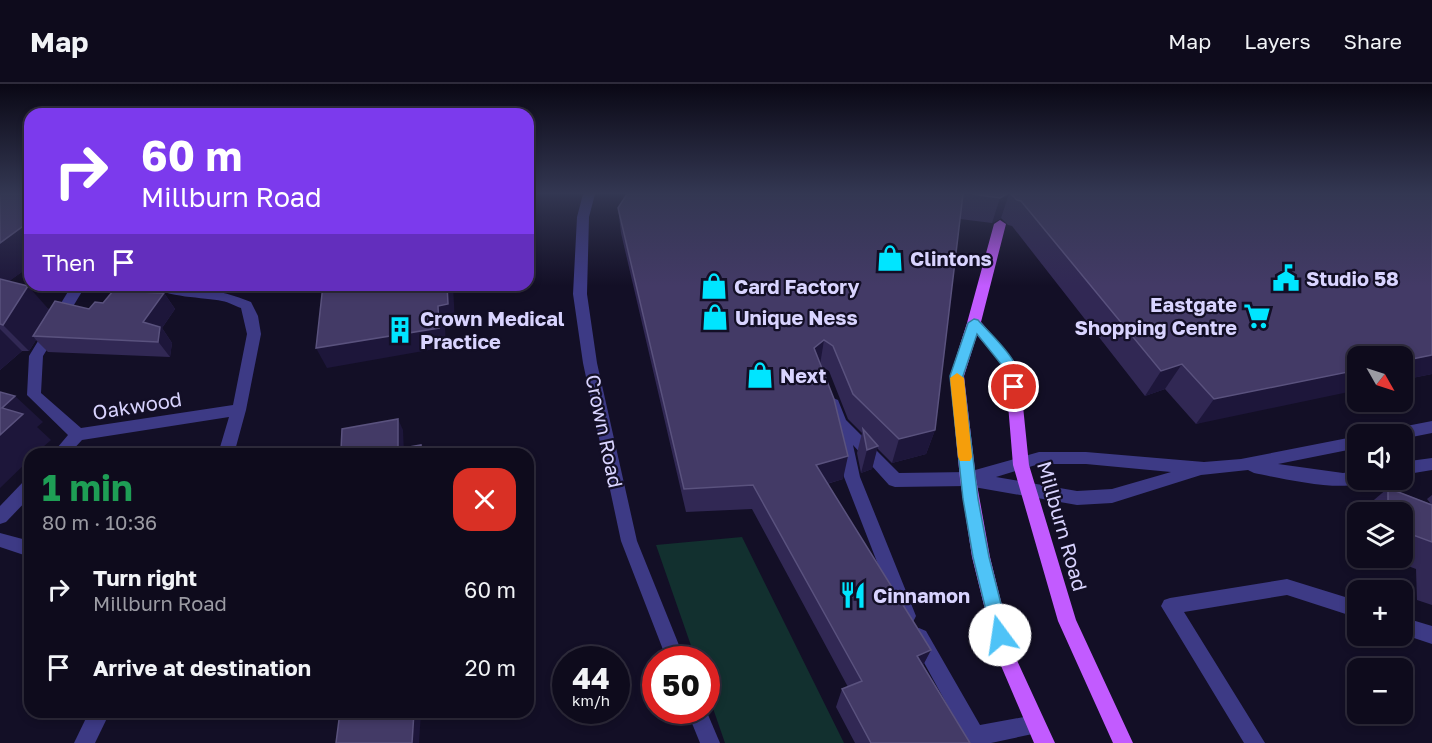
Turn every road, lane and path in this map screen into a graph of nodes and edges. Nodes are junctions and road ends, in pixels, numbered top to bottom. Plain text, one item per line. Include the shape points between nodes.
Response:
1 (1000, 224) edge
2 (583, 225) edge
3 (75, 291) edge
4 (192, 291) edge
5 (974, 323) junction
6 (828, 392) edge
7 (239, 410) junction
8 (840, 423) junction
9 (1428, 426) edge
10 (1413, 430) edge
11 (78, 435) junction
12 (1347, 444) edge
13 (66, 448) edge
14 (228, 448) edge
15 (1432, 464) edge
16 (1021, 465) junction
17 (1241, 465) junction
18 (1413, 467) edge
19 (1204, 469) junction
20 (968, 479) junction
21 (1347, 479) edge
22 (1028, 489) junction
23 (24, 492) edge
24 (0, 517) edge
25 (0, 540) edge
26 (24, 547) edge
27 (1347, 606) edge
28 (1413, 629) edge
29 (1432, 635) edge
30 (670, 646) edge
31 (97, 718) edge
32 (702, 724) edge
33 (1035, 725) junction
34 (978, 739) edge
35 (84, 743) edge
36 (710, 743) edge
37 (1045, 743) edge
38 (1123, 743) edge
39 (1255, 743) edge

1 - 5 main road
2 - 30 street, Crown Road via 580,294 590,363 629,541
3 - 11 street, Oakwood via 36,356 34,395
4 - 7 street via 246,305 251,316 254,334
5 - 16 main road, Millburn Road via 1012,367
5 - 20 main road via 957,376
6 - 8 street
7 - 11 street, Oakwood
7 - 14 street
8 - 20 street via 895,480
8 - 34 street via 852,477 903,609
9 - 10 street
11 - 13 street
12 - 17 street
15 - 18 street
16 - 19 street via 1039,458 1086,458
16 - 20 street
16 - 22 main road, Millburn Road
17 - 19 street
17 - 21 street
19 - 22 street via 1112,496 1077,498
20 - 22 street
20 - 33 main road via 981,557 1005,654
22 - 38 main road, Millburn Road via 1067,621
23 - 24 street
25 - 26 street
27 - 39 street via 1287,587 1170,606
28 - 29 street
31 - 35 street
32 - 36 street
33 - 34 street
33 - 37 main road

